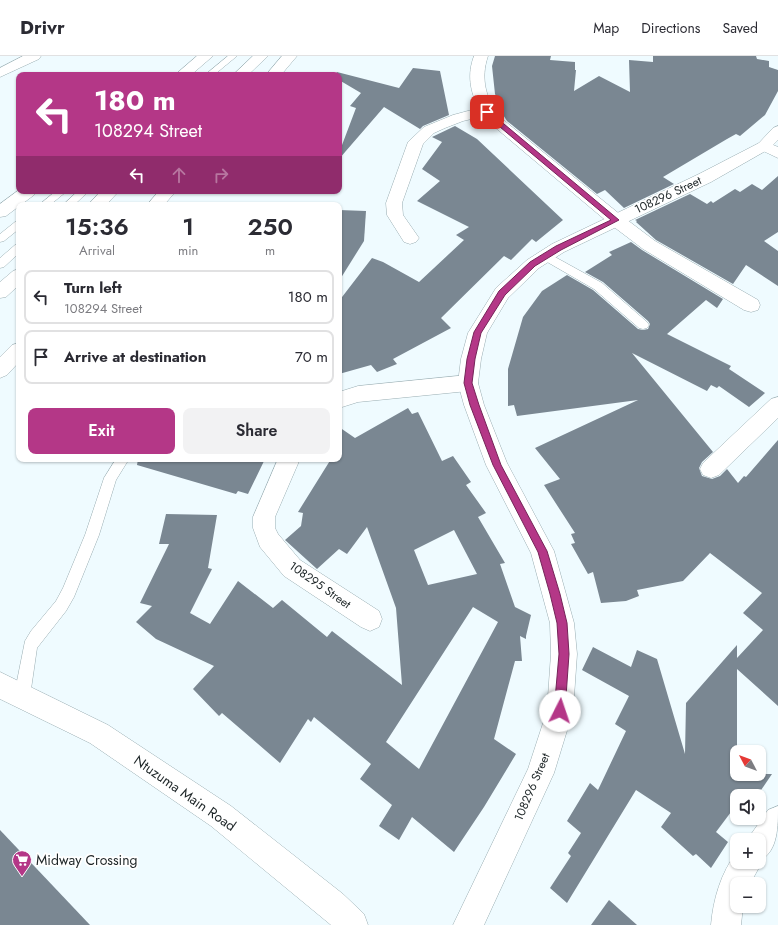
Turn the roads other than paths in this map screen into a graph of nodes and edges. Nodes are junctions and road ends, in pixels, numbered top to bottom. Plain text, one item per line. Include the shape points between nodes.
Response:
1 (34, 56) edge
2 (206, 56) edge
3 (262, 56) edge
4 (290, 56) edge
5 (481, 56) edge
6 (231, 58) edge
7 (186, 72) edge
8 (213, 72) edge
9 (215, 72) edge
10 (243, 72) edge
11 (276, 72) edge
12 (0, 73) edge
13 (487, 112) junction
14 (773, 143) edge
15 (24, 194) edge
16 (25, 194) edge
17 (58, 194) edge
18 (81, 194) edge
19 (108, 194) edge
20 (165, 194) edge
21 (48, 202) edge
22 (71, 202) edge
23 (99, 202) edge
24 (158, 202) edge
25 (0, 205) edge
26 (0, 212) edge
27 (616, 220) junction
28 (16, 226) edge
29 (410, 238) dead end
30 (0, 239) edge
31 (16, 250) edge
32 (546, 256) junction
33 (0, 264) edge
34 (16, 278) edge
35 (0, 292) edge
36 (751, 305) dead end
37 (643, 325) dead end
38 (16, 353) edge
39 (0, 370) edge
40 (468, 383) junction
41 (342, 399) edge
42 (778, 404) edge
43 (120, 462) edge
44 (288, 462) edge
45 (711, 468) dead end
46 (370, 618) dead end
47 (11, 690) edge
48 (778, 820) edge
49 (766, 836) edge
50 (742, 869) edge
51 (353, 925) edge
52 (468, 925) edge
53 (726, 925) edge

1 - 12 street
2 - 7 street
3 - 10 street
4 - 11 street
5 - 13 street via 477,64 476,79
6 - 8 lane
6 - 9 lane
13 - 27 street
13 - 29 street via 440,125 429,130 416,142 394,203 395,216
14 - 27 street, 108296 Street
15 - 25 lane
16 - 26 street
17 - 21 lane
18 - 22 lane
19 - 23 street
20 - 24 street
27 - 32 street, 108296 Street
27 - 36 street via 650,245
28 - 30 lane
31 - 33 lane
32 - 37 lane via 598,286
32 - 40 street, 108296 Street via 533,264 502,293 478,332
34 - 35 street
38 - 39 street
40 - 41 street via 358,394
40 - 52 street, 108296 Street via 497,465 542,551 562,623 564,654 560,711 540,774
42 - 45 street
43 - 47 lane via 110,478 92,535 69,592 30,646
44 - 46 street, 108295 Street via 264,518 268,540 292,568
47 - 51 street, Ntuzuma Main Road via 99,734 221,816 332,905
48 - 49 street
50 - 53 street via 726,914

